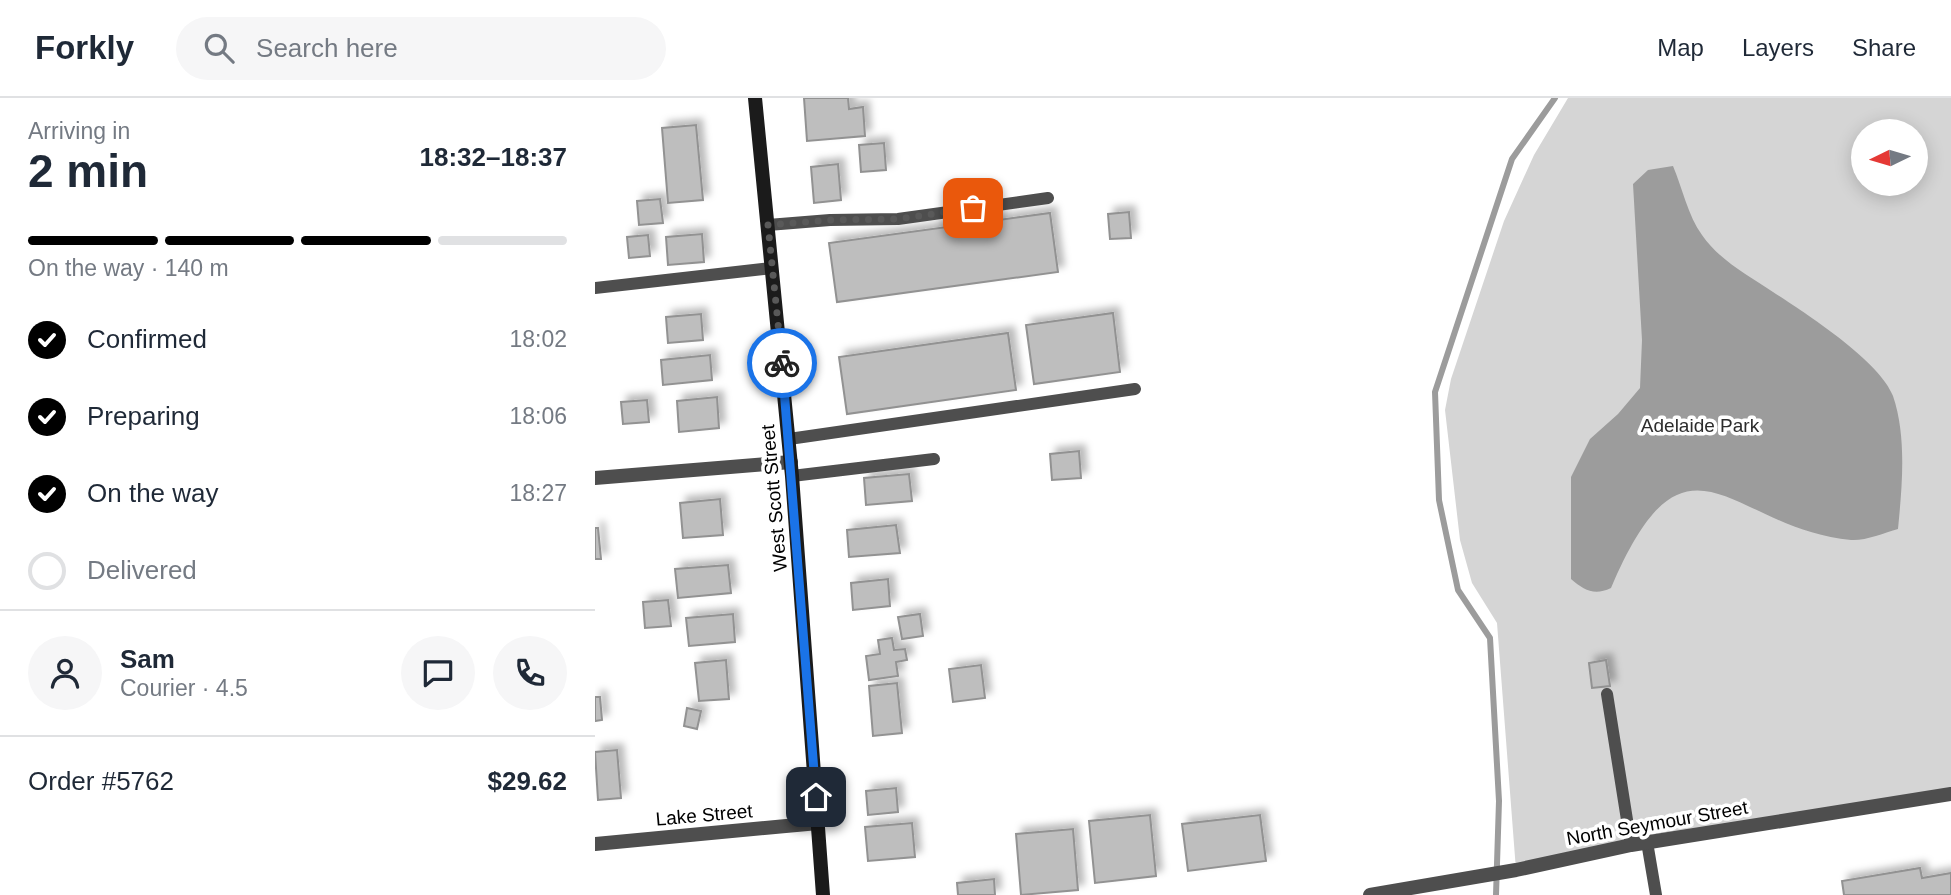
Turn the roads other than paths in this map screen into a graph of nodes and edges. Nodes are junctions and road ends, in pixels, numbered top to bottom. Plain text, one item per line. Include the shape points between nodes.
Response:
1 (755, 98) edge
2 (1048, 198) dead end
3 (768, 225) junction
4 (772, 268) junction
5 (595, 288) edge
6 (1135, 389) dead end
7 (789, 439) junction
8 (934, 459) dead end
9 (792, 469) junction
10 (595, 478) edge
11 (1607, 694) dead end
12 (1951, 794) edge
13 (818, 823) junction
14 (1647, 842) junction
15 (595, 845) edge
16 (1631, 845) junction
17 (823, 895) edge
18 (1370, 895) edge
19 (1656, 895) edge

1 - 3 main road, West Scott Street
2 - 3 lane via 898,219
3 - 4 main road, West Scott Street
4 - 5 lane
4 - 7 main road, West Scott Street
6 - 7 lane
7 - 9 main road, West Scott Street
8 - 9 lane
9 - 10 street
9 - 13 main road, West Scott Street
11 - 16 lane
12 - 14 street, North Seymour Street
13 - 15 street, Lake Street
13 - 17 main road, West Scott Street
14 - 16 street, North Seymour Street
14 - 19 lane
16 - 18 street, North Seymour Street via 1488,876

